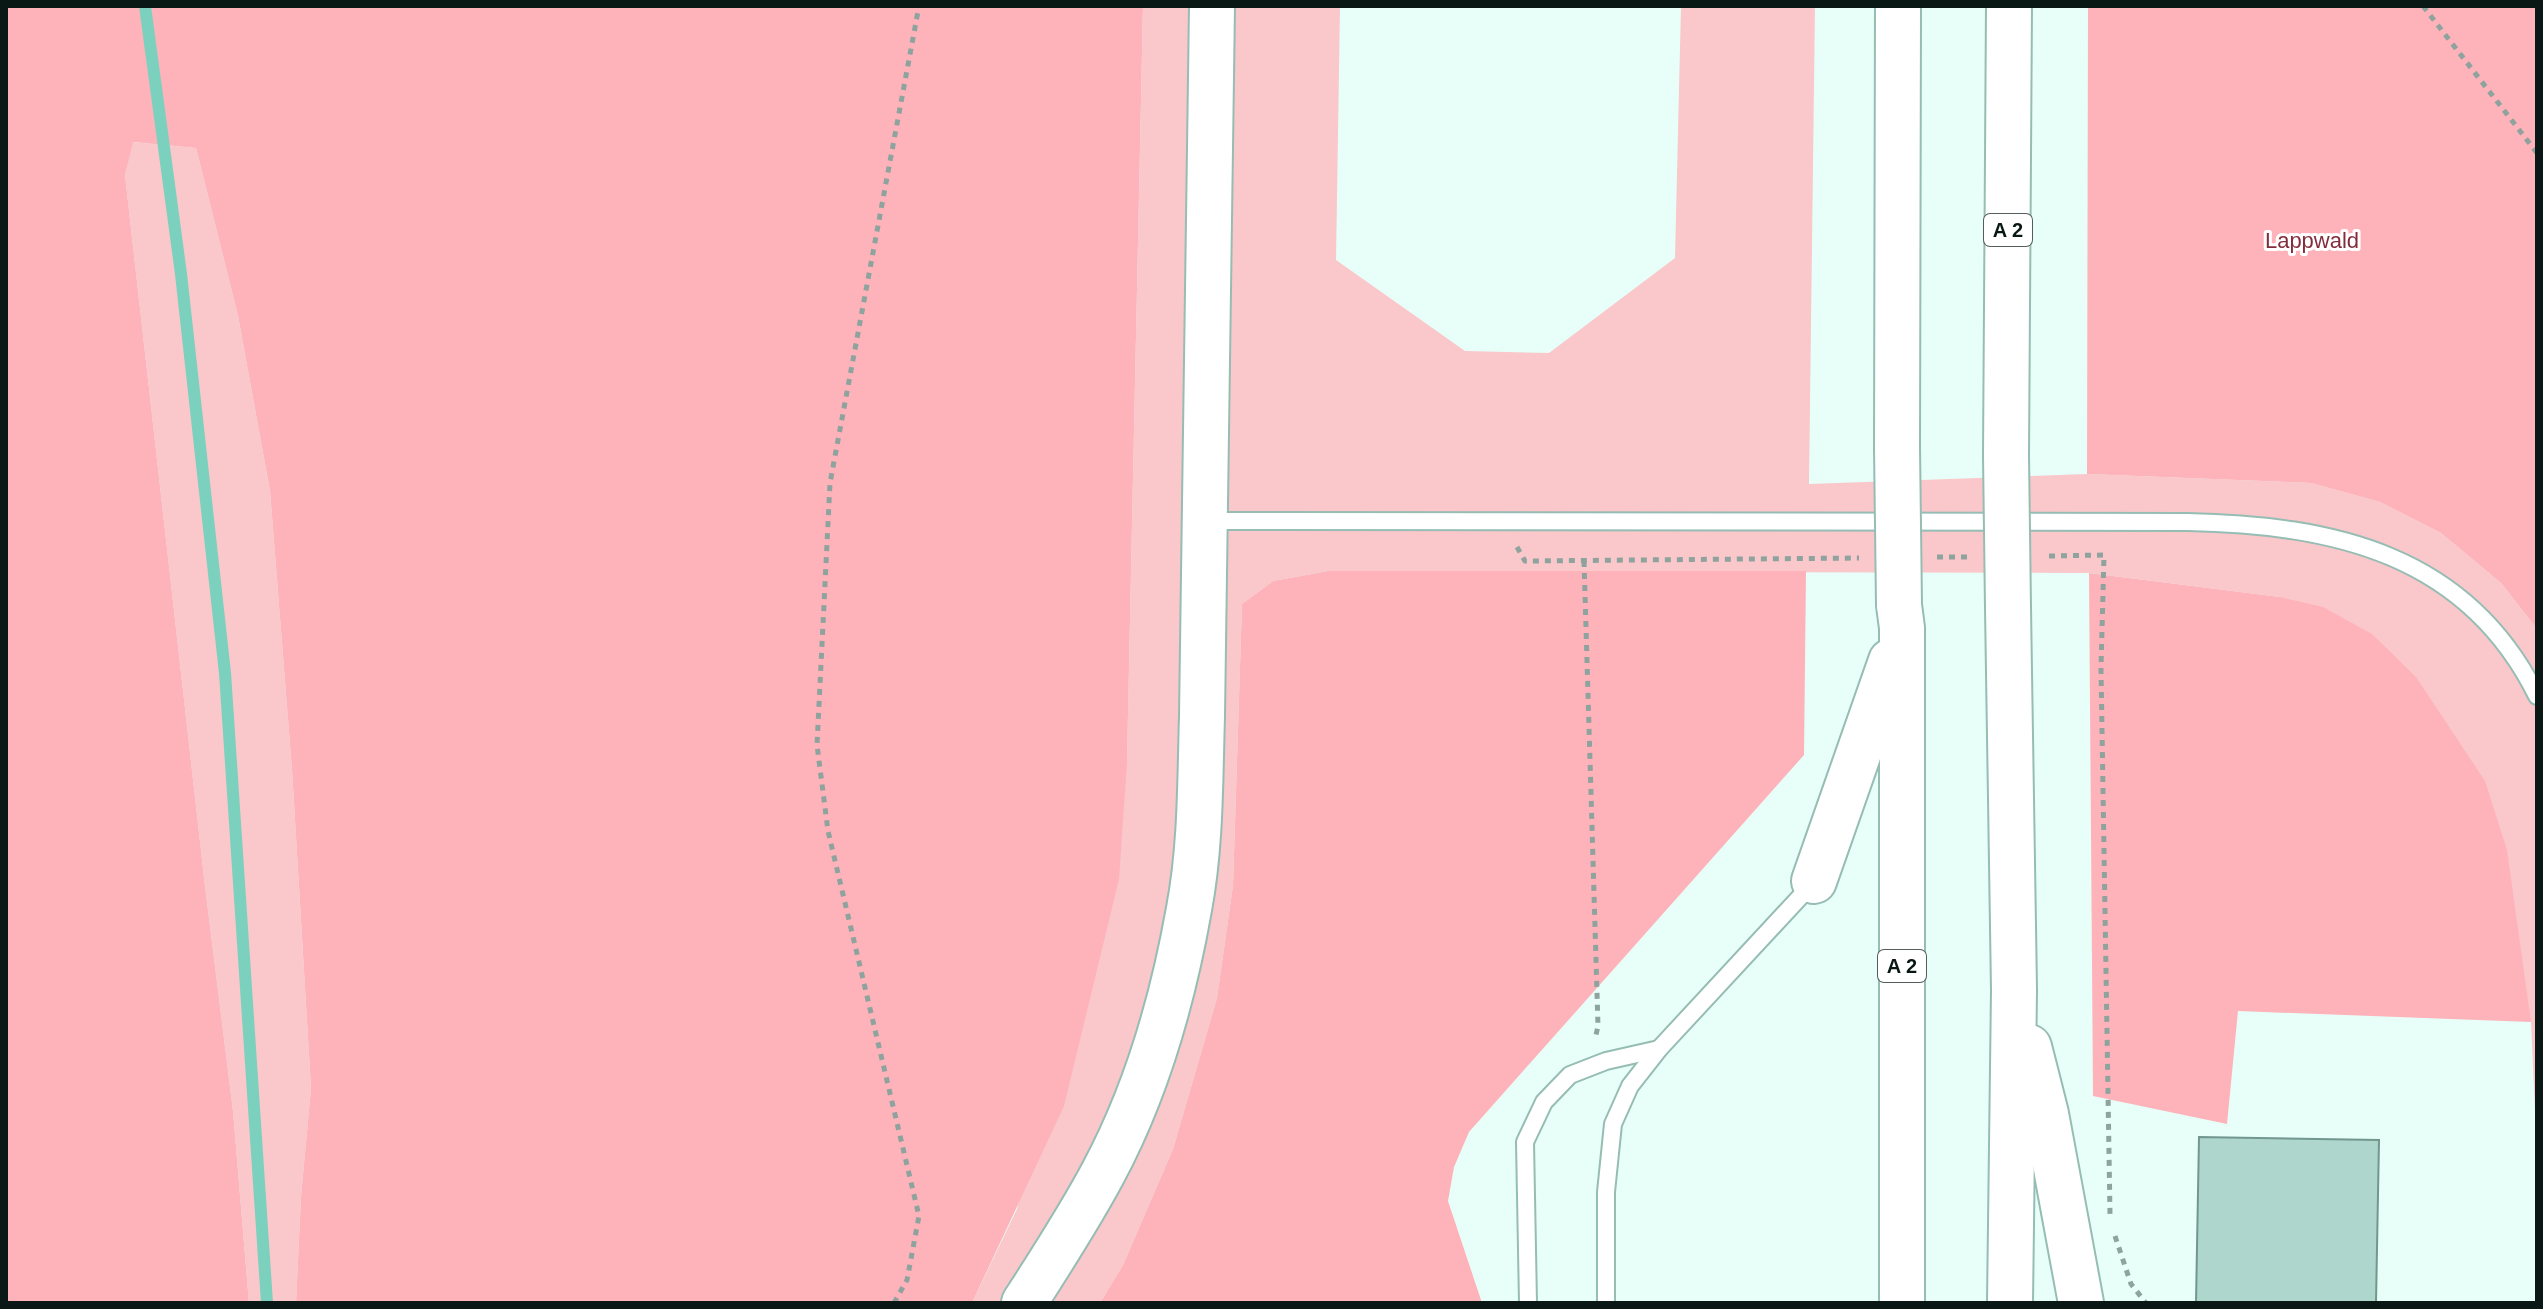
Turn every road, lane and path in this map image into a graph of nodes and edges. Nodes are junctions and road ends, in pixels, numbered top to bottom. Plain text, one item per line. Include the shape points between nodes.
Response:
1 (919, 6) edge
2 (1212, 6) edge
3 (1898, 6) edge
4 (2009, 6) edge
5 (2423, 6) edge
6 (2537, 153) edge
7 (1205, 521) junction
8 (1502, 522) junction
9 (2041, 556) dead end
10 (1931, 557) dead end
11 (1978, 557) dead end
12 (1868, 558) dead end
13 (1584, 561) junction
14 (1901, 617) junction
15 (2537, 696) edge
16 (1814, 881) joint
17 (2014, 990) junction
18 (1659, 1049) junction
19 (1591, 1067) junction
20 (2110, 1216) dead end
21 (2113, 1228) dead end
22 (894, 1303) edge
23 (1024, 1303) edge
24 (1528, 1303) edge
25 (1606, 1303) edge
26 (1902, 1303) edge
27 (2010, 1303) edge
28 (2081, 1303) edge
29 (2146, 1303) edge

1 - 22 path via 830,483 817,745 828,831 919,1216 907,1280
2 - 7 highway
3 - 14 highway, A 2, bridge
4 - 17 highway, A 2, bridge via 2006,455
5 - 6 path
7 - 8 lane
7 - 23 highway via 1199,815 1190,907 1173,983 1155,1046 1104,1172
8 - 13 path via 1525,561
8 - 15 lane via 2174,522 2292,529 2388,554 2444,586 2486,623
9 - 20 path via 2104,555 2101,668
10 - 11 path
12 - 13 path
13 - 19 path via 1598,1026
14 - 16 highway
14 - 26 highway, A 2
16 - 18 lane
17 - 27 highway, A 2
17 - 28 highway via 2046,1114
18 - 19 lane
18 - 25 lane via 1630,1086 1613,1124 1606,1192
19 - 24 lane via 1570,1075 1544,1102 1525,1142
21 - 29 path via 2131,1284

